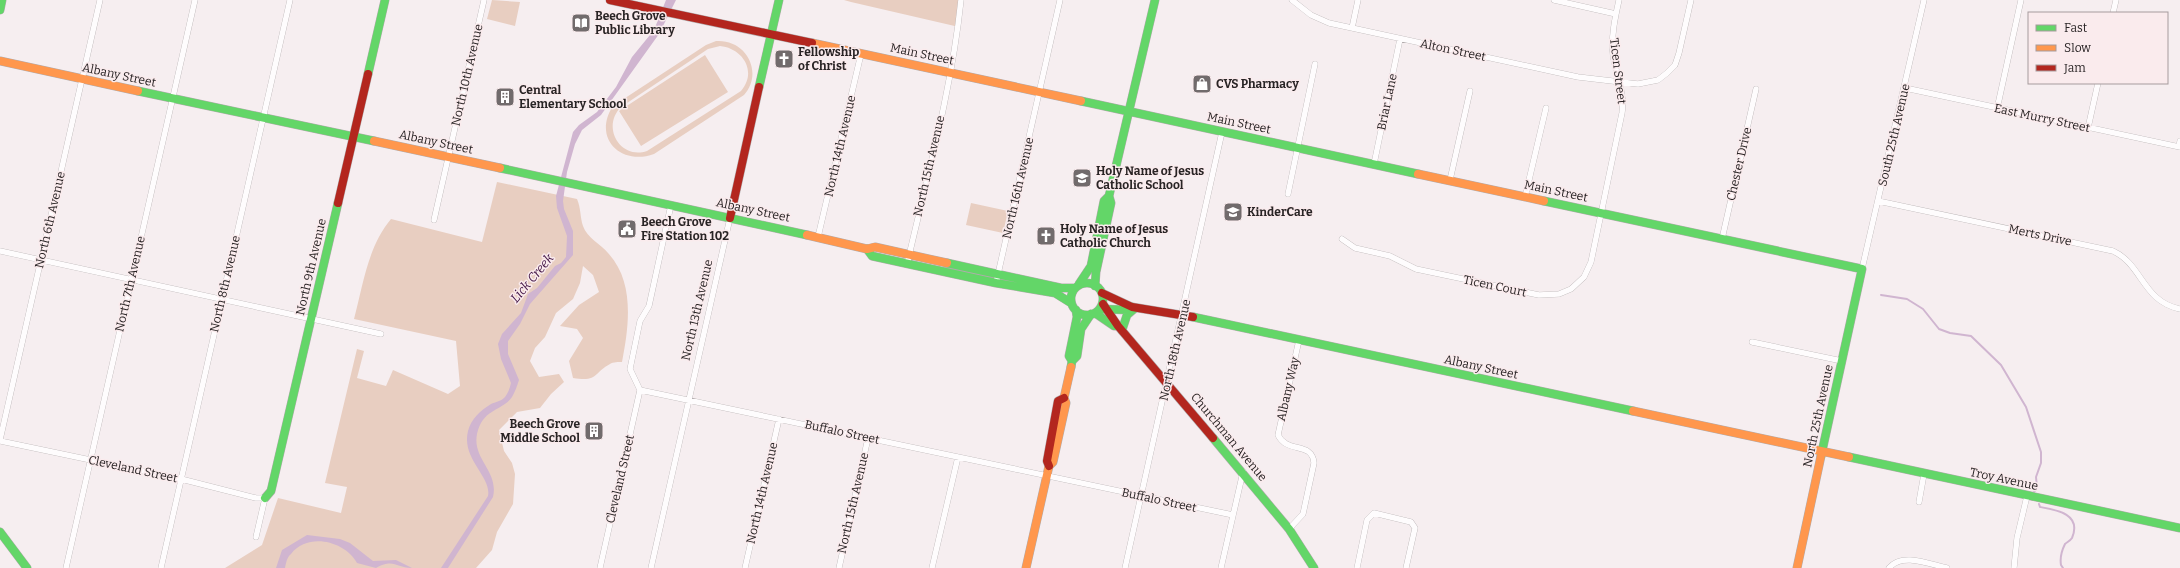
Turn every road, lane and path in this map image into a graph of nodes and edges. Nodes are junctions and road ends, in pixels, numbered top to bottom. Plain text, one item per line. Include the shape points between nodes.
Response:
1 (2, 0) edge
2 (100, 0) edge
3 (195, 0) edge
4 (290, 0) edge
5 (385, 0) edge
6 (484, 0) edge
7 (610, 0) edge
8 (779, 0) edge
9 (961, 0) edge
10 (1060, 0) edge
11 (1155, 0) edge
12 (1292, 0) edge
13 (1358, 0) edge
14 (1554, 0) edge
15 (1619, 0) edge
16 (1691, 0) edge
17 (1924, 0) edge
18 (2021, 0) edge
19 (2116, 0) edge
20 (0, 10) edge
21 (2113, 12) edge
22 (1616, 14) junction
23 (1352, 28) junction
24 (772, 35) junction
25 (1400, 39) junction
26 (861, 54) junction
27 (0, 61) edge
28 (1315, 64) dead end
29 (950, 73) junction
30 (82, 79) junction
31 (1620, 82) junction
32 (2098, 84) edge
33 (1905, 88) junction
34 (1756, 89) dead end
35 (1470, 91) dead end
36 (1039, 92) junction
37 (172, 98) junction
38 (1546, 108) dead end
39 (1997, 109) junction
40 (1130, 112) junction
41 (263, 118) junction
42 (2088, 128) junction
43 (1222, 132) junction
44 (354, 137) junction
45 (2180, 140) edge
46 (2179, 147) edge
47 (1298, 148) junction
48 (448, 157) junction
49 (1374, 164) junction
50 (1450, 180) junction
51 (1288, 194) dead end
52 (1109, 196) junction
53 (1525, 197) junction
54 (1878, 201) junction
55 (671, 205) junction
56 (1602, 213) junction
57 (730, 218) junction
58 (434, 220) dead end
59 (818, 238) junction
60 (1342, 239) dead end
61 (1722, 239) junction
62 (867, 249) junction
63 (0, 251) edge
64 (909, 258) junction
65 (40, 260) junction
66 (1862, 269) junction
67 (998, 274) junction
68 (132, 279) junction
69 (996, 283) junction
70 (1076, 286) junction
71 (1095, 286) junction
72 (1102, 293) junction
73 (222, 299) junction
74 (1070, 303) junction
75 (1134, 307) junction
76 (2180, 309) edge
77 (1076, 310) junction
78 (1099, 310) junction
79 (1182, 315) junction
80 (312, 318) junction
81 (1120, 328) junction
82 (381, 334) dead end
83 (1299, 340) junction
84 (1752, 342) dead end
85 (1072, 361) junction
86 (1842, 361) junction
87 (1168, 382) junction
88 (640, 390) junction
89 (689, 400) junction
90 (778, 418) junction
91 (868, 438) junction
92 (0, 440) edge
93 (1823, 453) junction
94 (958, 457) junction
95 (90, 461) junction
96 (1243, 472) junction
97 (1924, 474) junction
98 (1047, 476) junction
99 (181, 479) junction
100 (1142, 496) junction
101 (2027, 496) junction
102 (265, 498) junction
103 (1919, 502) dead end
104 (1233, 515) junction
105 (2180, 528) edge
106 (1289, 529) junction
107 (0, 532) edge
108 (256, 537) dead end
109 (27, 568) edge
110 (66, 568) edge
111 (161, 568) edge
112 (600, 568) edge
113 (651, 568) edge
114 (745, 568) edge
115 (839, 568) edge
116 (932, 568) edge
117 (1026, 568) edge
118 (1125, 568) edge
119 (1221, 568) edge
120 (1314, 568) edge
121 (1357, 568) edge
122 (1406, 568) edge
123 (1797, 568) edge
124 (1889, 568) edge
125 (1947, 568) edge
126 (2014, 568) edge

1 - 20 main road
2 - 30 street, North 6th Avenue
3 - 37 street, North 7th Avenue
4 - 41 street, North 8th Avenue
5 - 44 main road, North 9th Avenue
6 - 48 street, North 10th Avenue
7 - 24 main road, Main Street
8 - 24 main road, North 13th Avenue
9 - 29 street, North 15th Avenue via 959,27
10 - 36 street, North 16th Avenue
11 - 40 main road
12 - 23 street, Alton Street via 1316,17
13 - 23 street
14 - 22 street
15 - 22 street, Ticen Street
16 - 31 street, Alton Street via 1679,55 1672,68 1652,82
17 - 33 street, South 25th Avenue
18 - 39 street
19 - 21 street
22 - 31 street, Ticen Street via 1612,47
23 - 25 street, Alton Street
24 - 26 main road, Main Street
24 - 57 main road, North 13th Avenue
25 - 31 street, Alton Street via 1578,77
25 - 49 street, Briar Lane
26 - 29 main road, Main Street
26 - 59 street, North 14th Avenue
27 - 30 main road, Albany Street
28 - 47 street
29 - 36 main road, Main Street
29 - 64 street, North 15th Avenue
30 - 37 main road, Albany Street
30 - 65 street, North 6th Avenue
31 - 56 street, Ticen Street via 1622,113
32 - 42 street
33 - 39 street, East Murry Street
33 - 54 street, South 25th Avenue
34 - 61 street, Chester Drive
35 - 50 street
36 - 40 main road, Main Street
36 - 67 street, North 16th Avenue
37 - 41 main road, Albany Street
37 - 68 street, North 7th Avenue
38 - 53 street
39 - 42 street, East Murry Street
40 - 43 main road, Main Street
40 - 52 main road
41 - 44 main road, Albany Street
41 - 73 street, North 8th Avenue
42 - 46 street, East Murry Street
43 - 47 main road, Main Street
43 - 79 street, North 18th Avenue
44 - 48 main road, Albany Street
44 - 80 main road, North 9th Avenue
45 - 46 street
47 - 49 main road, Main Street
47 - 51 street
48 - 55 main road, Albany Street
48 - 58 street, North 10th Avenue
49 - 50 main road, Main Street
50 - 53 main road, Main Street
52 - 70 main road via 1104,201 1090,269
52 - 71 main road via 1111,203
53 - 56 main road, Main Street
54 - 66 street, South 25th Avenue
54 - 76 street, Merts Drive via 2113,251 2129,262 2157,300
55 - 57 main road, Albany Street
55 - 88 street via 649,306 640,321 630,369
56 - 60 street, Ticen Court via 1587,272 1571,289 1550,296 1421,271 1390,256 1354,248
56 - 61 main road, Main Street
57 - 59 main road, Albany Street
57 - 89 street, North 13th Avenue
59 - 62 main road, Albany Street
61 - 66 main road, Main Street
62 - 64 main road, Albany Street via 875,247
62 - 69 main road, Albany Street via 872,256
63 - 65 street
64 - 67 main road, Albany Street
65 - 68 street
65 - 92 street, North 6th Avenue
66 - 86 main road, North 25th Avenue
67 - 69 street, North 16th Avenue
67 - 70 main road, Albany Street via 1061,288
68 - 73 street
68 - 95 street, North 7th Avenue
69 - 74 main road, Albany Street via 1055,293
70 - 71 main road via 1086,283
70 - 74 main road via 1070,295
71 - 72 main road
72 - 75 main road, Albany Street
72 - 78 main road
73 - 80 street
73 - 99 street, North 8th Avenue
74 - 77 main road
75 - 78 main road, Albany Street via 1128,310
75 - 79 main road, Albany Street
75 - 81 main road
77 - 78 main road
77 - 85 main road via 1077,318 1069,356
78 - 81 main road, Churchman Avenue via 1114,326
78 - 81 main road, Churchman Avenue via 1117,322
78 - 85 main road via 1080,329 1077,356
79 - 83 main road, Albany Street
79 - 87 street, North 18th Avenue
80 - 82 street
80 - 102 main road, North 9th Avenue via 271,490
81 - 87 main road, Churchman Avenue
83 - 93 main road, Albany Street
83 - 106 street, Albany Way via 1278,435 1286,445 1307,450 1312,455 1314,463 1303,514
84 - 86 street
85 - 98 main road via 1064,398 1058,401 1047,461
86 - 93 main road, North 25th Avenue
87 - 96 main road, Churchman Avenue
87 - 100 street, North 18th Avenue
88 - 89 street, Buffalo Street
88 - 112 street, Cleveland Street
89 - 90 street, Buffalo Street
89 - 113 street, North 13th Avenue
90 - 91 street, Buffalo Street
90 - 114 street, North 14th Avenue
91 - 94 street, Buffalo Street
91 - 115 street, North 15th Avenue
92 - 95 street, Cleveland Street
93 - 97 main road, Troy Avenue
93 - 123 main road, North 25th Avenue
94 - 98 street, Buffalo Street
94 - 116 street
95 - 99 street, Cleveland Street
95 - 110 street, North 7th Avenue
96 - 104 street
96 - 106 main road, Churchman Avenue
97 - 101 main road, Troy Avenue
97 - 103 street
98 - 100 street, Buffalo Street
98 - 117 main road
99 - 102 street, Cleveland Street
99 - 111 street, North 8th Avenue
100 - 104 street, Buffalo Street
100 - 118 street, North 18th Avenue
101 - 105 main road, Troy Avenue
101 - 126 street via 2017,538
102 - 108 street, North 9th Avenue
104 - 119 street
106 - 120 main road, Churchman Avenue
107 - 109 main road
121 - 122 street via 1367,520 1374,513 1411,522 1415,528
124 - 125 street via 1905,559

